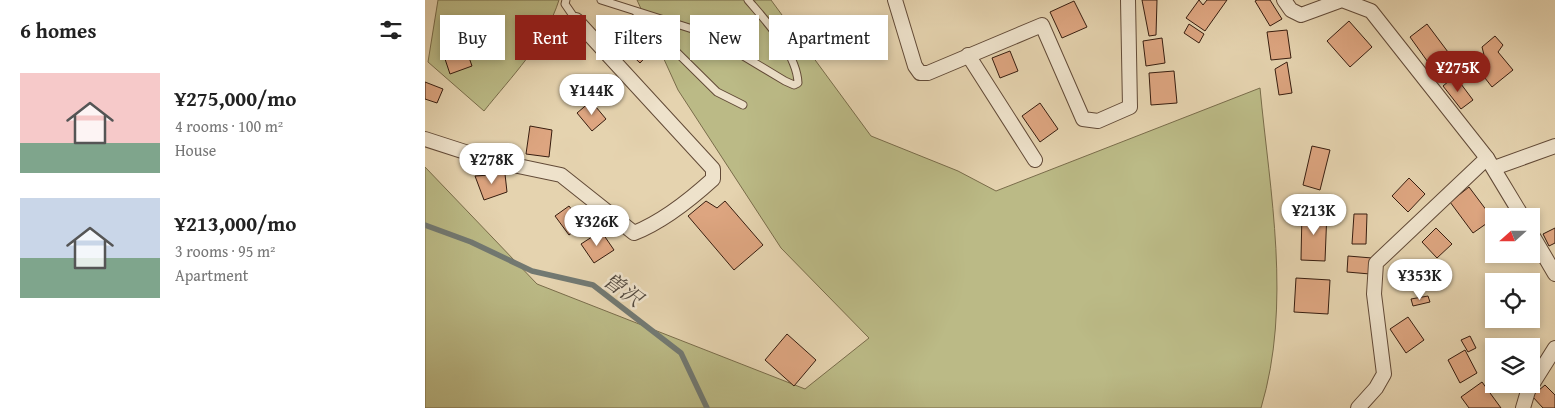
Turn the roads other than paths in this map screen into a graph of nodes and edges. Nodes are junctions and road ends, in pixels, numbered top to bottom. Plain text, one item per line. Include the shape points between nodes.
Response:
1 (566, 0) edge
2 (601, 0) edge
3 (748, 0) edge
4 (895, 0) edge
5 (1128, 0) edge
6 (1285, 0) edge
7 (634, 10) junction
8 (573, 15) edge
9 (586, 31) edge
10 (968, 55) junction
11 (743, 105) dead end
12 (425, 139) edge
13 (1555, 146) edge
14 (1035, 160) dead end
15 (1491, 163) junction
16 (1517, 208) edge
17 (1540, 248) edge
18 (1555, 274) edge
19 (1555, 348) edge
20 (1358, 408) edge
21 (1523, 408) edge

1 - 8 lane via 565,4
2 - 7 lane
3 - 7 lane via 773,28 794,64 798,83 785,81 705,33
4 - 10 street via 920,73 928,73
5 - 10 street via 1130,107 1098,121 1083,119 1042,25
6 - 15 street via 1291,10 1301,15 1342,0 1371,11
7 - 11 lane via 717,92
9 - 12 street via 713,169 713,179 649,227 634,233 561,175 490,160
10 - 14 street
13 - 15 street
15 - 16 street
15 - 20 street via 1376,263 1374,294 1383,374 1376,388
17 - 18 street
19 - 21 street via 1528,391

